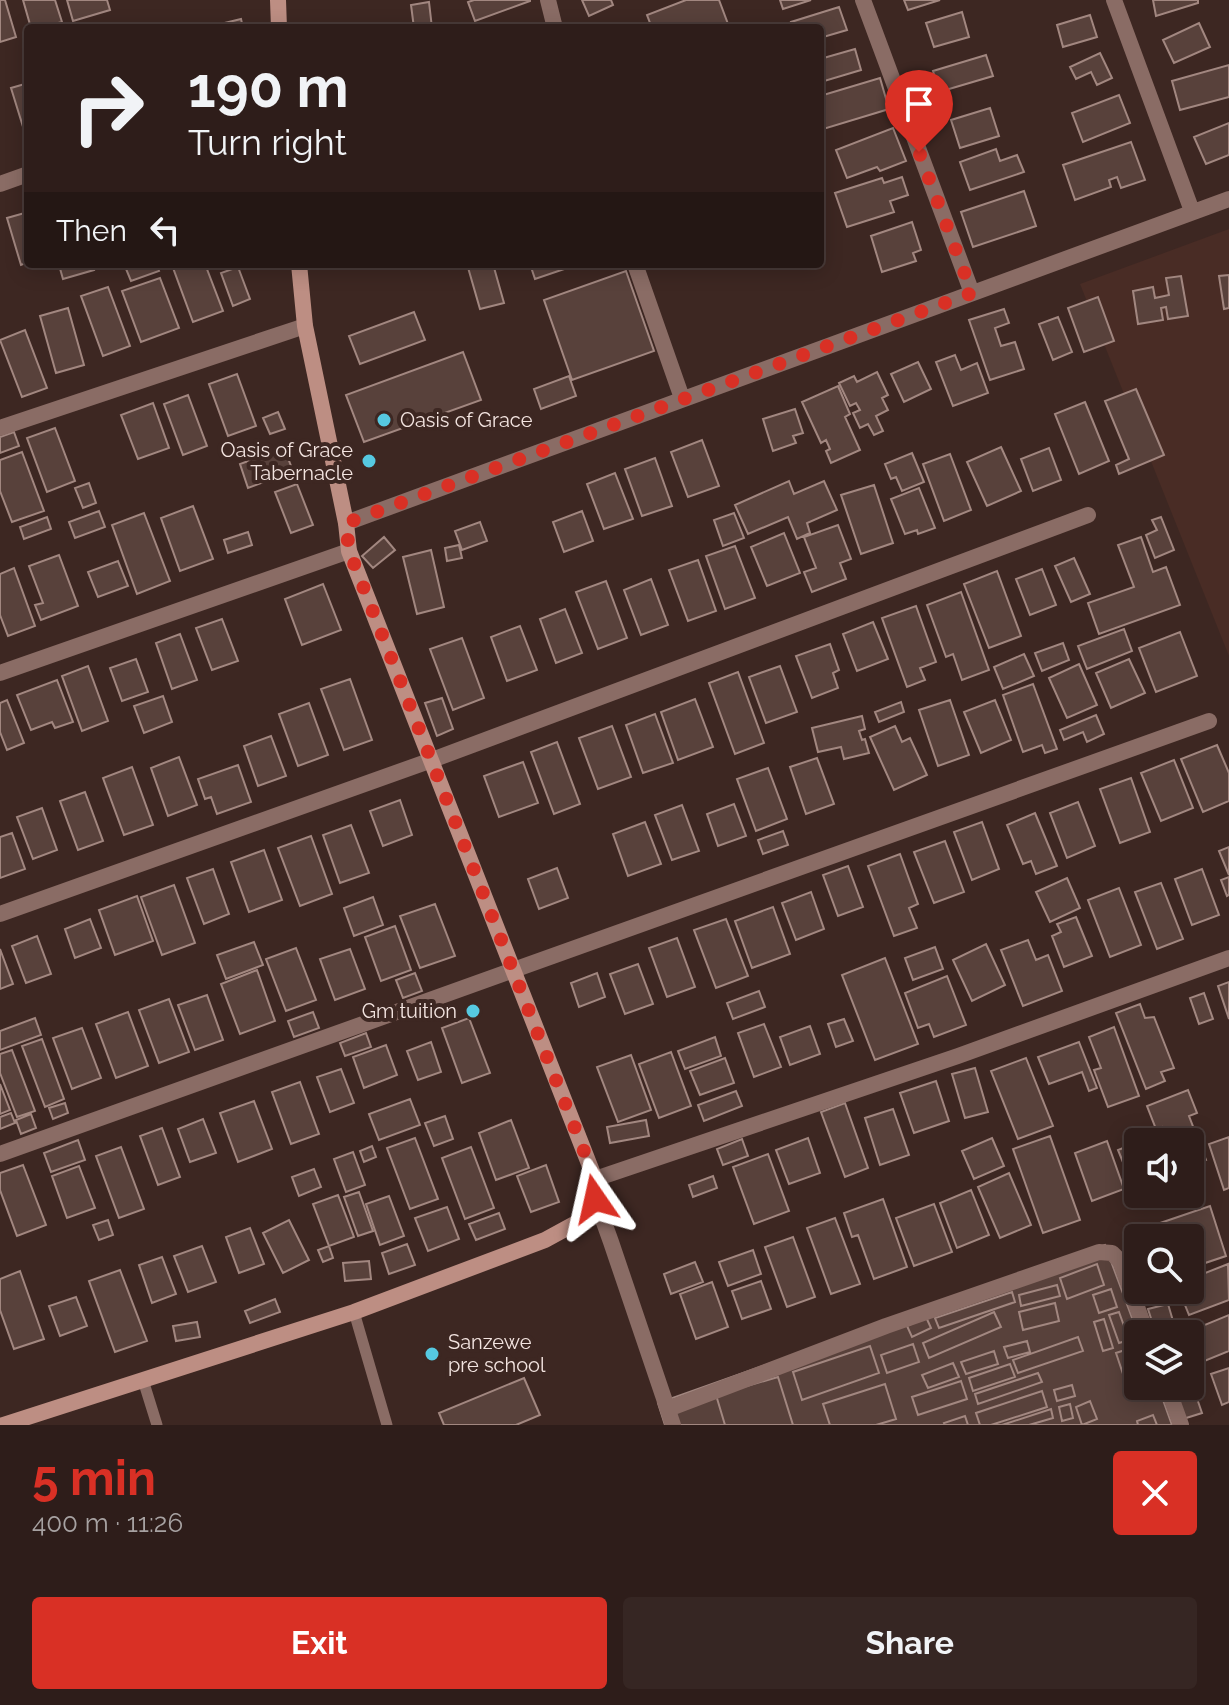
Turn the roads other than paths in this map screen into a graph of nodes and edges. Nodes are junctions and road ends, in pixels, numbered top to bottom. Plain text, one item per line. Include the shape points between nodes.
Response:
1 (278, 0) edge
2 (548, 0) edge
3 (863, 0) edge
4 (1114, 0) edge
5 (279, 24) edge
6 (554, 24) edge
7 (24, 175) edge
8 (0, 184) edge
9 (1229, 199) edge
10 (1192, 211) junction
11 (299, 268) edge
12 (636, 268) edge
13 (972, 293) junction
14 (305, 326) junction
15 (682, 398) junction
16 (0, 428) edge
17 (1088, 515) dead end
18 (346, 523) junction
19 (349, 551) junction
20 (0, 673) edge
21 (1209, 721) dead end
22 (432, 760) junction
23 (0, 914) edge
24 (1229, 958) edge
25 (511, 970) junction
26 (0, 1154) edge
27 (595, 1179) junction
28 (594, 1204) junction
29 (354, 1312) junction
30 (1142, 1320) edge
31 (143, 1380) junction
32 (1172, 1400) edge
33 (671, 1417) edge
34 (3, 1425) edge
35 (157, 1425) edge
36 (387, 1425) edge
37 (1181, 1425) edge

1 - 5 main road
2 - 6 street
3 - 13 street
4 - 10 street
7 - 8 street
9 - 10 street
10 - 13 street
11 - 14 main road
12 - 15 street
13 - 15 street
14 - 16 street
14 - 18 main road
15 - 18 street
17 - 22 street
18 - 19 main road
19 - 20 street
19 - 22 main road
21 - 25 street
22 - 23 street
22 - 25 main road
24 - 27 street
25 - 26 street
25 - 27 main road
27 - 28 main road
28 - 29 main road via 578,1222 545,1240
28 - 33 street
29 - 31 main road
29 - 36 lane
30 - 33 street via 1120,1261 1112,1253 1099,1252 886,1326
31 - 34 main road
31 - 35 lane
32 - 37 street

